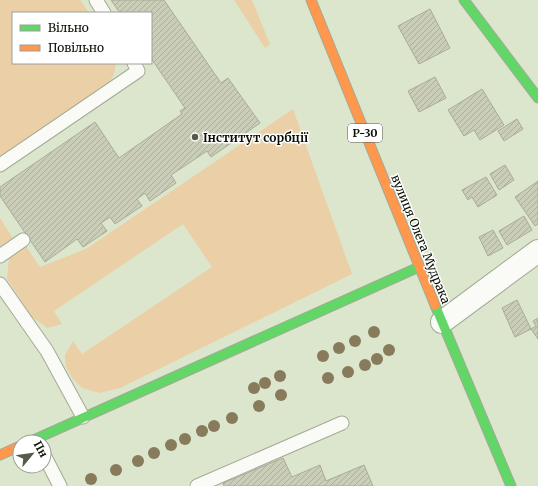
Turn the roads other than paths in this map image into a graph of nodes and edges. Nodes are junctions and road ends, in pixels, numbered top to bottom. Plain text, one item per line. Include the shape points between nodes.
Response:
1 (96, 0) edge
2 (311, 0) edge
3 (464, 0) edge
4 (103, 12) edge
5 (134, 64) edge
6 (538, 98) edge
7 (0, 165) edge
8 (23, 240) dead end
9 (538, 251) edge
10 (0, 256) edge
11 (419, 267) junction
12 (0, 284) edge
13 (442, 322) junction
14 (83, 417) junction
15 (342, 423) dead end
16 (48, 434) edge
17 (12, 450) edge
18 (0, 455) edge
19 (52, 470) edge
20 (60, 486) edge
21 (197, 486) edge
22 (511, 486) edge

1 - 4 lane
2 - 11 street, вулиця Олега Мудрака / Р-30
3 - 6 street
5 - 7 lane via 138,71
8 - 10 lane
9 - 13 street
11 - 13 street, вулиця Олега Мудрака / Р-30
11 - 14 street
12 - 14 lane via 46,351
13 - 22 street, вулиця Олега Мудрака / Р-30
14 - 16 street
15 - 21 lane
17 - 18 street
19 - 20 lane

